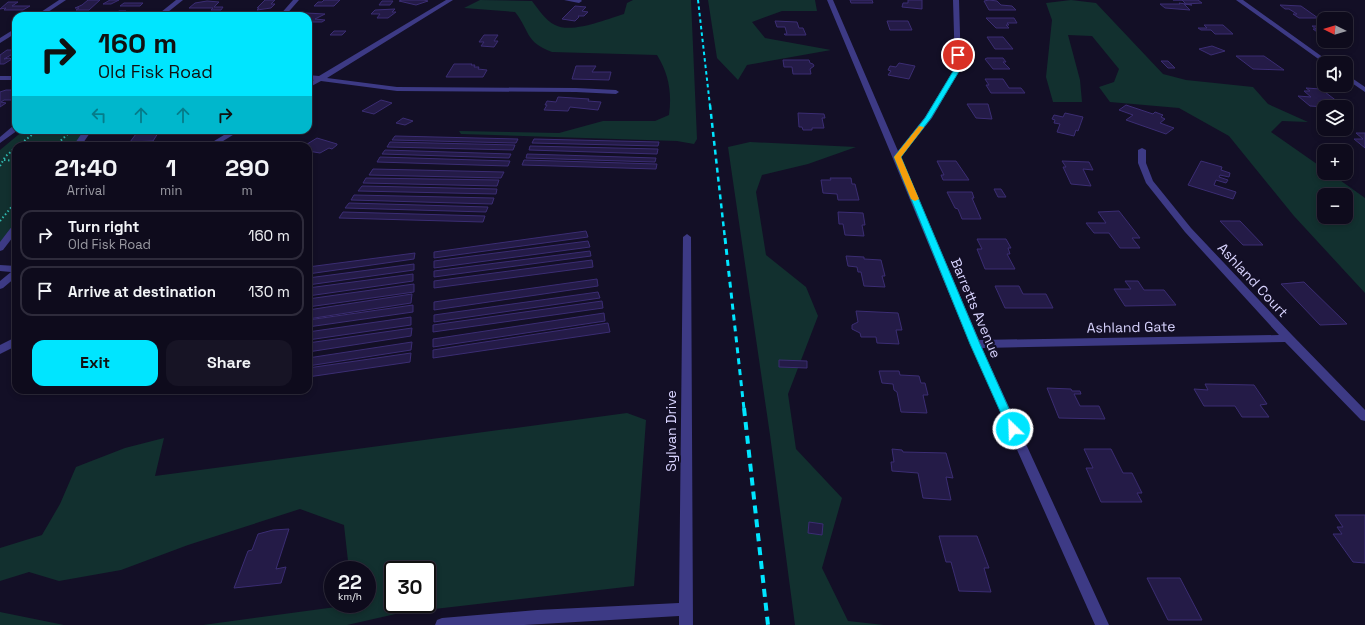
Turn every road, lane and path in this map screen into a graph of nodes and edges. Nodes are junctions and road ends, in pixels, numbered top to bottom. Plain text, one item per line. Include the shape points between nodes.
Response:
1 (63, 0) edge
2 (180, 0) edge
3 (296, 0) edge
4 (450, 0) edge
5 (567, 0) edge
6 (830, 0) edge
7 (956, 0) edge
8 (1239, 0) edge
9 (579, 2) dead end
10 (44, 12) edge
11 (164, 12) edge
12 (286, 12) edge
13 (12, 33) edge
14 (0, 41) edge
15 (1318, 56) edge
16 (0, 78) edge
17 (12, 78) edge
18 (312, 78) edge
19 (320, 79) junction
20 (1353, 81) edge
21 (312, 84) edge
22 (1365, 90) edge
23 (616, 92) dead end
24 (12, 131) edge
25 (33, 134) edge
26 (68, 134) edge
27 (230, 134) edge
28 (0, 141) edge
29 (23, 142) edge
30 (60, 142) edge
31 (217, 142) edge
32 (1142, 150) dead end
33 (12, 151) edge
34 (898, 157) junction
35 (4, 160) junction
36 (12, 161) edge
37 (0, 166) edge
38 (12, 206) edge
39 (0, 221) edge
40 (12, 232) edge
41 (687, 237) dead end
42 (0, 248) edge
43 (0, 268) edge
44 (12, 268) edge
45 (12, 276) edge
46 (0, 286) edge
47 (1288, 338) junction
48 (12, 343) edge
49 (975, 344) junction
50 (0, 350) edge
51 (1365, 417) edge
52 (686, 609) junction
53 (442, 625) edge
54 (686, 625) edge
55 (1102, 625) edge

1 - 10 street
2 - 11 street
3 - 12 street
4 - 19 street
5 - 9 street
6 - 34 street, Barretts Avenue
7 - 34 street via 958,68 928,118
8 - 15 street
13 - 14 street
16 - 17 street
18 - 19 street
19 - 21 street
19 - 23 street via 398,89
20 - 22 street
24 - 28 street
25 - 29 path
26 - 30 path
27 - 31 street
32 - 47 street, Ashland Court via 1142,163 1149,181 1188,230
33 - 35 path
34 - 49 street, Barretts Avenue
35 - 36 path
35 - 37 path
38 - 39 path
40 - 42 street
41 - 52 street, Sylvan Drive
43 - 44 street
45 - 46 street
47 - 49 street, Ashland Gate
47 - 51 street, Ashland Court
48 - 50 street
49 - 55 street, Barretts Avenue
52 - 53 street
52 - 54 street, Sylvan Drive

